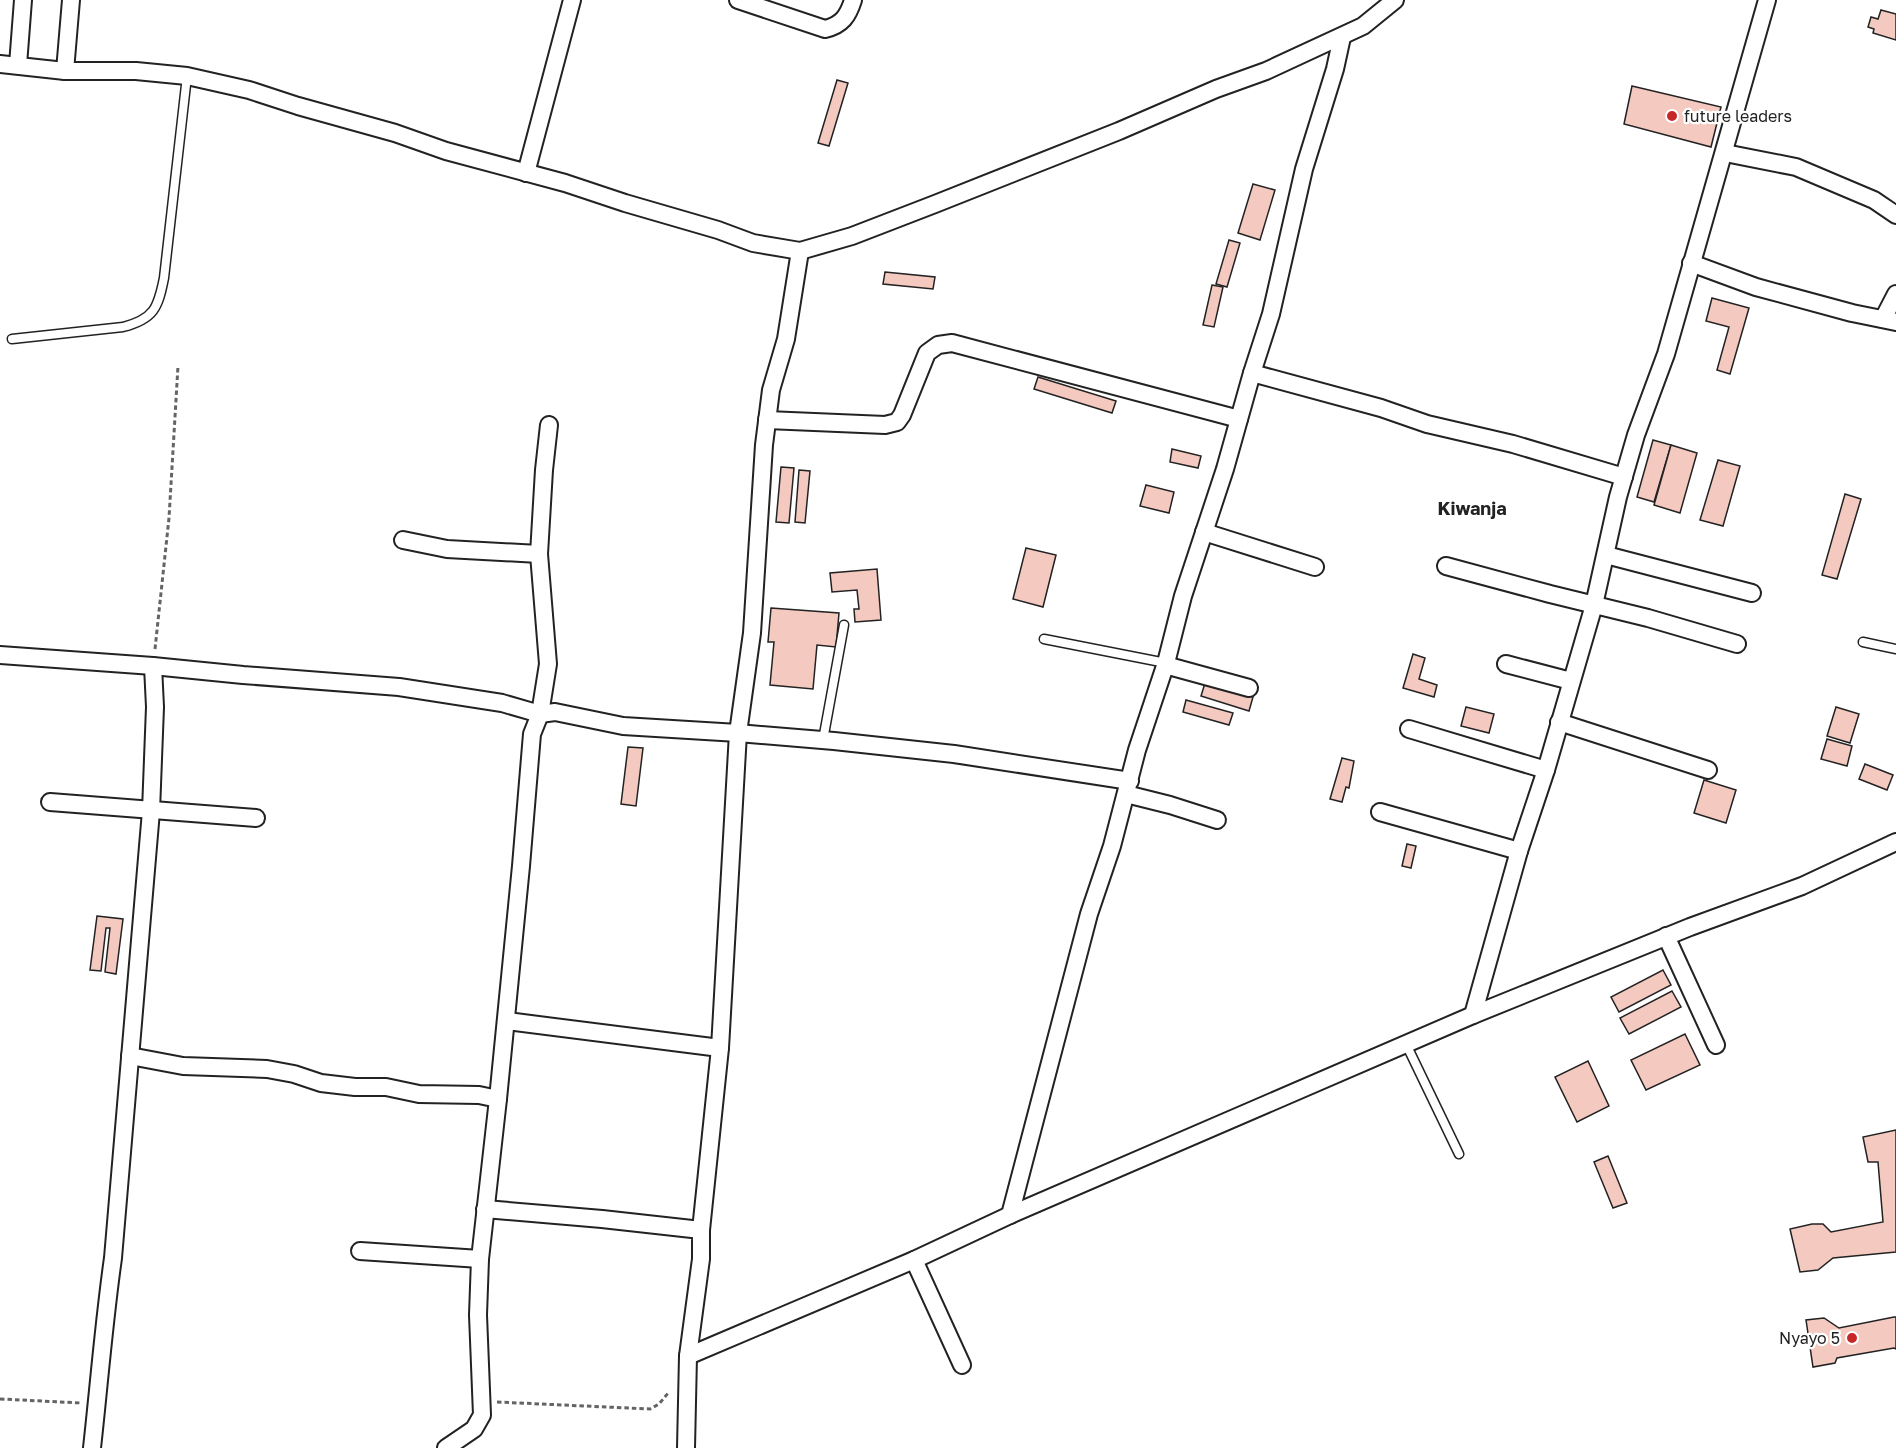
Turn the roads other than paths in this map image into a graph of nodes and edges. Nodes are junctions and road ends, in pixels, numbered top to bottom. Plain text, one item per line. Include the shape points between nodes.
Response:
1 (23, 0) edge
2 (71, 0) edge
3 (572, 0) edge
4 (738, 0) edge
5 (853, 0) edge
6 (1395, 0) edge
7 (1767, 0) edge
8 (1342, 37) junction
9 (0, 64) edge
10 (18, 65) junction
11 (65, 71) junction
12 (187, 76) junction
13 (1725, 153) junction
14 (526, 173) junction
15 (1896, 215) edge
16 (800, 251) junction
17 (1691, 263) junction
18 (1896, 294) edge
19 (1889, 321) edge
20 (12, 339) dead end
21 (1252, 373) junction
22 (1239, 419) junction
23 (767, 420) junction
24 (549, 425) dead end
25 (1624, 477) junction
26 (1204, 532) junction
27 (403, 540) dead end
28 (539, 554) junction
29 (1606, 555) junction
30 (1446, 566) dead end
31 (1315, 567) dead end
32 (1752, 593) dead end
33 (1594, 604) junction
34 (844, 625) dead end
35 (1044, 639) dead end
36 (1863, 642) dead end
37 (1737, 644) dead end
38 (1896, 649) edge
39 (0, 655) edge
40 (1165, 664) junction
41 (1506, 664) dead end
42 (153, 666) junction
43 (1571, 681) junction
44 (1249, 688) dead end
45 (540, 714) junction
46 (1559, 722) junction
47 (1409, 729) dead end
48 (738, 733) junction
49 (823, 740) junction
50 (1546, 770) junction
51 (1708, 770) dead end
52 (1128, 787) junction
53 (50, 802) dead end
54 (151, 811) junction
55 (1380, 812) dead end
56 (256, 818) dead end
57 (1217, 820) dead end
58 (1896, 842) edge
59 (1519, 851) junction
60 (1666, 936) junction
61 (1473, 1015) junction
62 (507, 1021) junction
63 (1406, 1044) junction
64 (1716, 1045) dead end
65 (720, 1048) junction
66 (130, 1056) junction
67 (498, 1099) junction
68 (1459, 1154) dead end
69 (485, 1209) junction
70 (1010, 1215) junction
71 (701, 1230) junction
72 (360, 1251) dead end
73 (480, 1259) junction
74 (914, 1260) junction
75 (688, 1356) junction
76 (962, 1365) dead end
77 (92, 1448) edge
78 (446, 1448) edge
79 (686, 1448) edge

1 - 10 street
2 - 11 street
3 - 14 street
4 - 5 street via 825,29 844,20
6 - 8 street
7 - 13 street
8 - 16 street via 935,204
8 - 21 street via 1304,169 1271,314
9 - 10 street
10 - 11 street
11 - 12 street
12 - 14 street via 249,90
12 - 20 lane via 164,278 160,299 151,315 140,323 123,327
13 - 15 street via 1796,167 1874,200
13 - 17 street
14 - 16 street via 753,243
16 - 23 street via 786,339
17 - 19 street via 1756,287
17 - 25 street via 1666,354
18 - 19 street
21 - 22 street
21 - 25 street
22 - 23 street via 952,343 938,345 927,353 897,422 885,425
22 - 26 street
23 - 48 street via 752,633
24 - 28 street
25 - 29 street
26 - 31 street
26 - 40 street
27 - 28 street via 447,549
28 - 45 street via 548,664
29 - 32 street
29 - 33 street
30 - 33 street
33 - 37 street
33 - 43 street
34 - 49 lane
35 - 40 lane
36 - 38 lane
39 - 42 street
40 - 44 street
40 - 52 street
41 - 43 street
42 - 45 street via 399,687 502,703
42 - 54 street
43 - 46 street
45 - 48 street via 555,712 623,726
45 - 62 street via 532,734
46 - 50 street
46 - 51 street
47 - 50 street
48 - 49 street
48 - 65 street
49 - 52 street via 954,754
50 - 59 street
52 - 57 street
52 - 70 street via 1089,914
53 - 54 street
54 - 56 street
54 - 66 street
55 - 59 street
58 - 60 street via 1802,886
59 - 61 street
60 - 61 street
60 - 64 street
61 - 63 street
62 - 65 street
62 - 67 street
63 - 68 lane
63 - 70 street
65 - 71 street
66 - 67 street via 183,1066 267,1069 355,1087
66 - 77 street
67 - 69 street
69 - 71 street
69 - 73 street
70 - 74 street
71 - 75 street
72 - 73 street
73 - 78 street via 482,1415 474,1429
74 - 75 street
74 - 76 street
75 - 79 street

